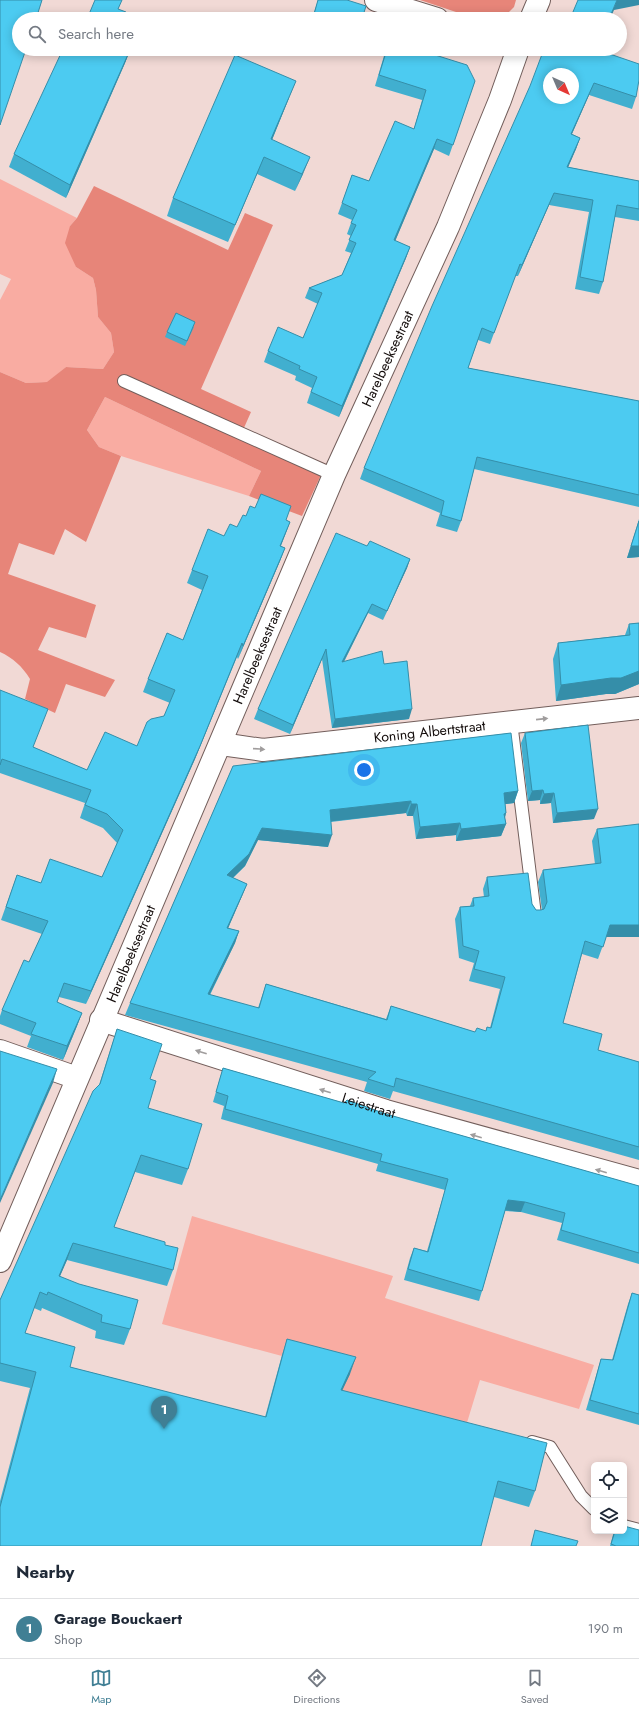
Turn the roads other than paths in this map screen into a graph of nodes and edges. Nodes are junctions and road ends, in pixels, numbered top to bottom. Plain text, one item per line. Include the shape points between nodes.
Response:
1 (376, 0) edge
2 (539, 0) edge
3 (415, 12) edge
4 (534, 12) edge
5 (515, 56) edge
6 (124, 381) dead end
7 (334, 475) junction
8 (639, 708) edge
9 (511, 722) junction
10 (221, 744) junction
11 (535, 915) edge
12 (101, 1020) junction
13 (0, 1051) edge
14 (77, 1078) junction
15 (639, 1181) edge
16 (0, 1261) edge
17 (521, 1438) edge
18 (591, 1506) edge
19 (627, 1527) edge
20 (639, 1530) edge

1 - 3 street
2 - 4 street
5 - 7 street, Harelbeeksestraat via 500,100 448,227
6 - 7 lane
7 - 10 street, Harelbeeksestraat
9 -> 8 street, Koning Albertstraat
10 -> 9 street, Koning Albertstraat via 263,750
9 - 11 lane
10 - 12 street, Harelbeeksestraat
12 - 14 street, Harelbeeksestraat
15 -> 12 street, Leiestraat via 386,1111
13 - 14 street
14 - 16 street, Harelbeeksestraat
17 - 18 lane via 550,1447 581,1496
19 - 20 lane

